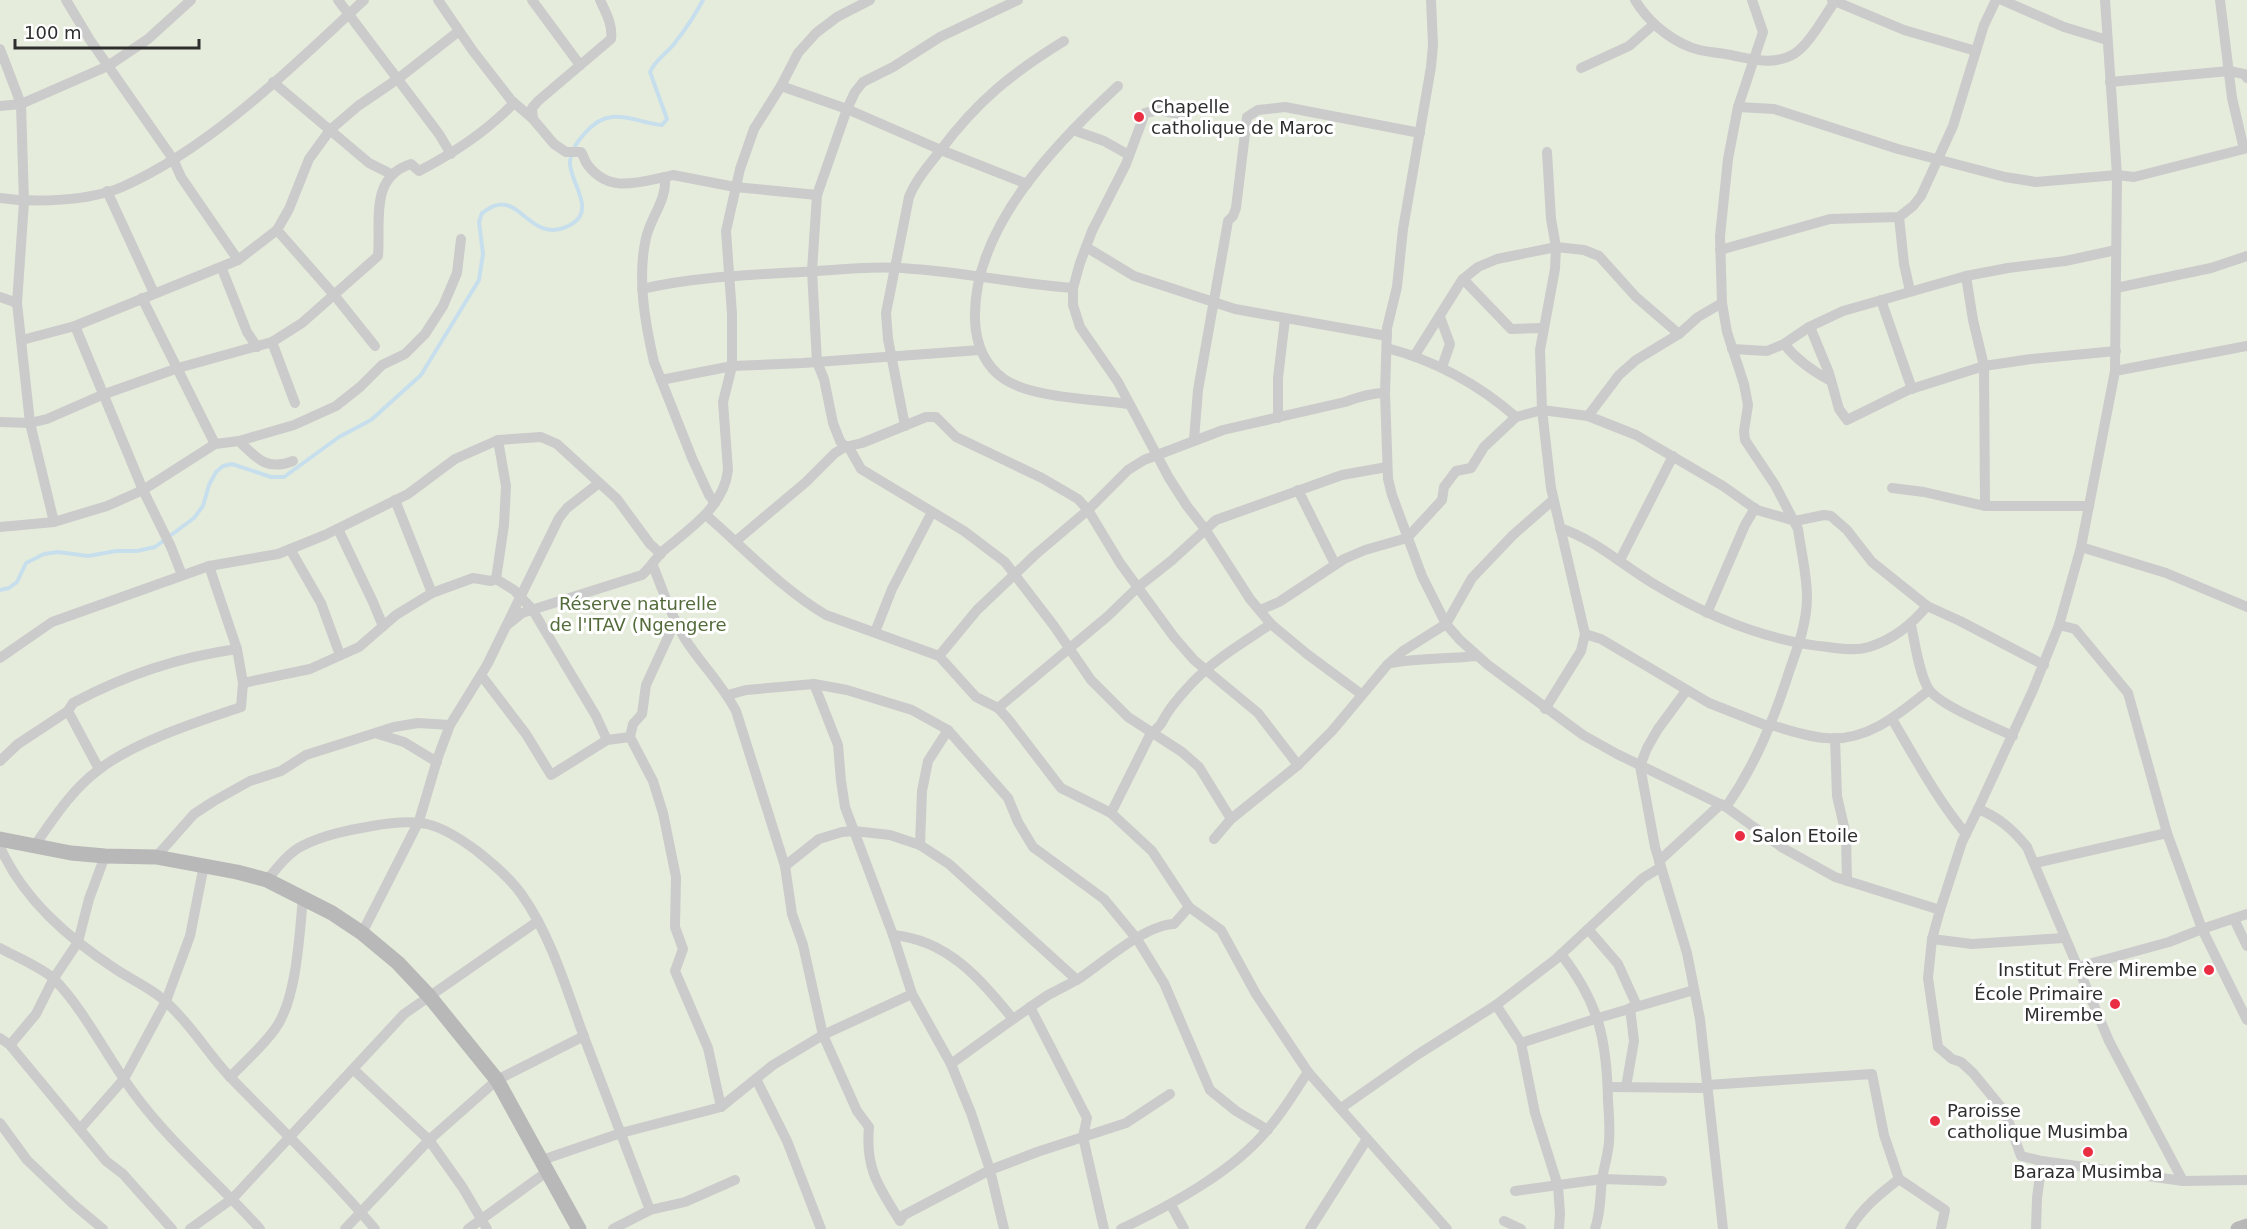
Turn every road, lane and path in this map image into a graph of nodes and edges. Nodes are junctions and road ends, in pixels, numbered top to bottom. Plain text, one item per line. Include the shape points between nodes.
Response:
1 (66, 0) edge
2 (191, 0) edge
3 (338, 0) edge
4 (364, 0) edge
5 (438, 0) edge
6 (532, 0) edge
7 (600, 0) edge
8 (870, 0) edge
9 (1018, 0) edge
10 (1431, 0) edge
11 (1635, 0) edge
12 (1752, 0) edge
13 (1996, 0) edge
14 (2002, 0) edge
15 (2105, 0) edge
16 (2220, 0) edge
17 (1834, 1) edge
18 (348, 15) junction
19 (1653, 25) junction
20 (459, 31) junction
21 (2107, 40) junction
22 (1064, 41) dead end
23 (0, 49) edge
24 (1976, 51) junction
25 (1752, 60) junction
26 (580, 65) junction
27 (108, 66) junction
28 (1581, 68) dead end
29 (2229, 71) junction
30 (2246, 76) edge
31 (399, 78) junction
32 (273, 82) junction
33 (2110, 82) junction
34 (781, 86) junction
35 (1118, 86) dead end
36 (514, 103) junction
37 (21, 104) junction
38 (0, 106) edge
39 (1738, 107) junction
40 (848, 109) junction
41 (1184, 116) dead end
42 (533, 119) junction
43 (330, 130) junction
44 (1073, 130) junction
45 (1420, 134) junction
46 (940, 150) junction
47 (1547, 152) dead end
48 (451, 154) junction
49 (1129, 155) junction
50 (173, 159) junction
51 (1939, 159) junction
52 (391, 174) junction
53 (2117, 175) junction
54 (665, 177) junction
55 (1027, 184) junction
56 (735, 187) junction
57 (107, 191) junction
58 (817, 195) junction
59 (0, 198) edge
60 (24, 202) junction
61 (1899, 217) junction
62 (277, 230) junction
63 (460, 239) dead end
64 (1086, 246) junction
65 (1556, 247) junction
66 (1720, 250) junction
67 (2115, 250) junction
68 (2247, 256) edge
69 (238, 260) junction
70 (895, 268) junction
71 (222, 269) junction
72 (812, 271) junction
73 (729, 276) junction
74 (980, 276) junction
75 (1966, 276) junction
76 (1463, 279) junction
77 (1072, 288) junction
78 (2116, 288) junction
79 (642, 289) junction
80 (1910, 291) junction
81 (154, 293) junction
82 (335, 296) junction
83 (0, 297) edge
84 (142, 298) junction
85 (1881, 300) junction
86 (17, 303) junction
87 (1213, 303) junction
88 (1722, 303) junction
89 (1440, 317) junction
90 (1285, 319) junction
91 (75, 326) junction
92 (1544, 327) junction
93 (1810, 327) junction
94 (1679, 333) junction
95 (1387, 336) junction
96 (22, 340) junction
97 (272, 342) junction
98 (1784, 344) junction
99 (375, 346) dead end
100 (2247, 346) edge
101 (257, 347) junction
102 (1387, 348) junction
103 (1732, 349) junction
104 (980, 350) junction
105 (2116, 351) junction
106 (1415, 355) junction
107 (892, 357) junction
108 (817, 362) junction
109 (732, 366) junction
110 (1984, 366) junction
111 (1442, 367) junction
112 (178, 368) junction
113 (2115, 371) junction
114 (662, 380) junction
115 (1831, 381) junction
116 (1911, 389) junction
117 (1385, 393) junction
118 (102, 395) junction
119 (295, 403) dead end
120 (1128, 404) junction
121 (1542, 410) junction
122 (1588, 416) junction
123 (1516, 417) junction
124 (1278, 418) junction
125 (0, 422) edge
126 (30, 423) junction
127 (905, 426) junction
128 (498, 440) junction
129 (1194, 440) junction
130 (239, 441) junction
131 (215, 444) junction
132 (847, 447) junction
133 (1156, 455) junction
134 (1673, 456) junction
135 (293, 461) dead end
136 (1387, 467) junction
137 (599, 483) junction
138 (1892, 488) dead end
139 (143, 490) junction
140 (1298, 490) junction
141 (395, 500) junction
142 (1553, 500) junction
143 (715, 503) junction
144 (1985, 506) junction
145 (2089, 506) junction
146 (1755, 508) junction
147 (1088, 510) junction
148 (932, 513) junction
149 (706, 516) junction
150 (1795, 520) junction
151 (54, 522) junction
152 (0, 527) edge
153 (1560, 528) junction
154 (338, 529) junction
155 (1205, 529) junction
156 (1407, 538) junction
157 (735, 541) junction
158 (2081, 547) junction
159 (290, 549) junction
160 (660, 554) junction
161 (1620, 560) junction
162 (1335, 564) junction
163 (209, 566) junction
164 (653, 566) junction
165 (182, 575) junction
166 (1016, 575) junction
167 (496, 579) junction
168 (1138, 587) junction
169 (432, 593) junction
170 (521, 597) junction
171 (1927, 606) junction
172 (2247, 607) edge
173 (532, 609) junction
174 (1260, 610) junction
175 (1707, 613) junction
176 (675, 622) junction
177 (1271, 624) junction
178 (1446, 624) junction
179 (507, 625) junction
180 (1911, 625) junction
181 (2059, 625) junction
182 (383, 626) junction
183 (875, 632) junction
184 (1585, 633) junction
185 (1799, 644) junction
186 (1068, 648) junction
187 (237, 649) junction
188 (340, 655) junction
189 (939, 656) junction
190 (1477, 656) junction
191 (0, 658) edge
192 (1388, 664) junction
193 (2044, 665) junction
194 (1206, 670) junction
195 (481, 675) junction
196 (243, 683) junction
197 (814, 684) junction
198 (1929, 690) junction
199 (1686, 691) junction
200 (1361, 694) junction
201 (728, 695) junction
202 (998, 708) junction
203 (1545, 709) junction
204 (68, 711) junction
205 (1892, 719) junction
206 (450, 725) junction
207 (1771, 726) junction
208 (948, 730) junction
209 (1151, 733) junction
210 (378, 734) junction
211 (2013, 736) junction
212 (630, 737) junction
213 (1835, 738) junction
214 (607, 740) junction
215 (0, 760) edge
216 (437, 762) junction
217 (1298, 765) junction
218 (1640, 766) junction
219 (99, 769) junction
220 (1724, 806) junction
221 (1978, 809) junction
222 (1111, 813) junction
223 (1231, 819) junction
224 (419, 821) junction
225 (854, 831) junction
226 (2167, 833) junction
227 (1966, 834) junction
228 (0, 839) edge
229 (1214, 839) dead end
230 (35, 845) junction
231 (920, 845) junction
232 (0, 846) edge
233 (105, 856) junction
234 (156, 857) junction
235 (2035, 863) junction
236 (1660, 864) junction
237 (204, 866) junction
238 (785, 866) junction
239 (267, 880) junction
240 (1847, 881) junction
241 (303, 898) junction
242 (1189, 907) junction
243 (1940, 910) junction
244 (2247, 914) edge
245 (2234, 919) junction
246 (538, 921) junction
247 (1588, 929) junction
248 (2202, 929) junction
249 (362, 933) junction
250 (893, 935) junction
251 (2064, 938) junction
252 (1137, 939) junction
253 (1932, 939) junction
254 (78, 942) junction
255 (2247, 946) edge
256 (0, 948) edge
257 (1561, 954) junction
258 (2078, 967) junction
259 (54, 978) junction
260 (1077, 980) junction
261 (1694, 990) junction
262 (912, 994) junction
263 (429, 996) junction
264 (166, 1001) junction
265 (1496, 1005) junction
266 (1030, 1007) junction
267 (1633, 1007) junction
268 (1598, 1017) junction
269 (1013, 1019) junction
270 (2247, 1020) edge
271 (823, 1035) junction
272 (584, 1036) junction
273 (0, 1038) edge
274 (1521, 1043) junction
275 (10, 1045) junction
276 (951, 1064) junction
277 (354, 1070) junction
278 (1308, 1072) junction
279 (230, 1077) junction
280 (124, 1079) junction
281 (756, 1079) junction
282 (497, 1080) junction
283 (1608, 1087) junction
284 (1626, 1087) junction
285 (1707, 1087) junction
286 (1170, 1094) dead end
287 (721, 1107) junction
288 (1341, 1108) junction
289 (0, 1124) edge
290 (80, 1129) junction
291 (1268, 1130) junction
292 (621, 1133) junction
293 (291, 1136) junction
294 (1083, 1137) junction
295 (1367, 1139) junction
296 (429, 1140) junction
297 (2042, 1161) junction
298 (545, 1166) junction
299 (990, 1170) junction
300 (1602, 1179) junction
301 (1899, 1179) junction
302 (735, 1180) dead end
303 (2247, 1180) edge
304 (1662, 1181) dead end
305 (2183, 1181) junction
306 (1558, 1186) junction
307 (1515, 1191) dead end
308 (233, 1198) junction
309 (1171, 1205) junction
310 (650, 1210) junction
311 (360, 1212) junction
312 (1504, 1221) dead end
313 (485, 1225) edge
314 (901, 1225) edge
315 (2247, 1226) edge
316 (103, 1229) edge
317 (172, 1229) edge
318 (190, 1229) edge
319 (260, 1229) edge
320 (345, 1229) edge
321 (375, 1229) edge
322 (468, 1229) edge
323 (579, 1229) edge
324 (613, 1229) edge
325 (821, 1229) edge
326 (1004, 1229) edge
327 (1104, 1229) edge
328 (1121, 1229) edge
329 (1184, 1229) edge
330 (1310, 1229) edge
331 (1447, 1229) edge
332 (1521, 1229) edge
333 (1559, 1229) edge
334 (1595, 1229) edge
335 (1723, 1229) edge
336 (1850, 1229) edge
337 (1941, 1229) edge
338 (2036, 1229) edge
339 (2238, 1229) edge

1 - 27 street
2 - 27 street via 148,39
3 - 18 street
4 - 18 street
5 - 20 street
6 - 26 street
7 - 26 street via 611,39
8 - 34 street via 837,17 807,42
9 - 40 street via 940,37 863,82
10 - 45 street via 1433,45
11 - 19 street
12 - 25 street via 1763,32
13 - 24 street
14 - 21 street via 2064,27
15 - 21 street
16 - 29 street
17 - 24 street via 1904,30
17 - 25 street via 1803,46 1793,54 1776,60
18 - 31 street
18 - 32 street
19 - 25 street via 1690,47
19 - 28 street via 1629,46
20 - 31 street
20 - 36 street
21 - 33 street
22 - 46 street via 1015,72 981,102
23 - 37 street
24 - 51 street
25 - 39 street
26 - 42 street via 538,101 532,108
27 - 37 street
27 - 50 street
29 - 30 street
29 - 33 street
29 - 53 street via 2244,149 2134,177
31 - 43 street
31 - 48 street
32 - 43 street
32 - 50 street via 222,126
33 - 53 street
34 - 40 street
34 - 56 street via 753,129
35 - 44 street
36 - 42 street
36 - 48 street
37 - 38 street
37 - 60 street
39 - 51 street via 1774,110
39 - 66 street via 1722,206
40 - 46 street
40 - 58 street
41 - 49 street via 1159,110 1145,113
42 - 54 street via 554,144 582,152 595,174 603,179 625,185
43 - 52 street via 369,163
43 - 62 street via 309,159
44 - 49 street
44 - 55 street
45 - 87 street via 1285,107 1258,110 1247,117 1236,208 1228,220
45 - 95 street
46 - 55 street
46 - 70 street via 909,197
47 - 65 street
48 - 52 street via 419,171 411,164
49 - 64 street
50 - 57 street
50 - 69 street via 181,177
51 - 53 street via 2036,182
51 - 61 street via 1921,196
52 - 82 street via 382,188 379,204 378,256
53 - 67 street
54 - 56 street via 683,176
54 - 79 street via 664,198 645,241
55 - 74 street via 987,250
56 - 58 street
56 - 73 street via 726,231
57 - 60 street
57 - 81 street
58 - 72 street
59 - 60 street
60 - 86 street
61 - 66 street via 1830,219
61 - 80 street
62 - 69 street
62 - 82 street
63 - 130 street via 457,273 442,306 425,334 405,354 382,365 336,406 294,425
64 - 77 street
64 - 87 street via 1134,276
65 - 76 street via 1497,259
65 - 92 street
65 - 94 street via 1599,256 1636,297
66 - 88 street
67 - 75 street
67 - 78 street
68 - 78 street via 2211,268
69 - 71 street
70 - 72 street
70 - 74 street
70 - 107 street via 886,313
71 - 81 street
71 - 101 street
72 - 73 street
72 - 108 street
73 - 79 street
73 - 109 street
74 - 77 street
74 - 104 street via 975,306
75 - 80 street
75 - 110 street
76 - 89 street
76 - 92 street via 1511,329
77 - 120 street via 1080,327 1118,382
78 - 105 street
79 - 114 street via 651,347
80 - 85 street
81 - 84 street
82 - 97 street
82 - 99 street
83 - 86 street
84 - 91 street
84 - 112 street
85 - 93 street via 1843,311
85 - 116 street
86 - 96 street
87 - 90 street
87 - 129 street
88 - 94 street
88 - 103 street
89 - 106 street
89 - 111 street via 1449,344
90 - 95 street
90 - 124 street
91 - 96 street
91 - 118 street
92 - 121 street via 1540,350
93 - 98 street
93 - 115 street
94 - 122 street via 1619,375
95 - 102 street
96 - 126 street
97 - 101 street
97 - 119 street
98 - 103 street via 1767,351
98 - 115 street via 1804,364
100 - 113 street
101 - 112 street
102 - 106 street
102 - 117 street
103 - 150 street via 1748,405 1745,440
104 - 107 street
104 - 120 street via 1005,379 1038,393
105 - 110 street
105 - 113 street
106 - 111 street
107 - 108 street
107 - 127 street
108 - 109 street
108 - 132 street via 833,423 840,441
109 - 114 street
109 - 143 street via 723,402 727,479
110 - 116 street
110 - 144 street
111 - 123 street via 1495,399
112 - 118 street
112 - 131 street
113 - 145 street
114 - 143 street via 692,458
115 - 116 street via 1839,409 1847,420
117 - 124 street via 1358,396
117 - 136 street
118 - 126 street via 67,412
118 - 139 street
120 - 133 street
121 - 122 street
121 - 123 street
121 - 142 street
122 - 134 street via 1636,435
123 - 156 street via 1484,447 1471,468 1456,471 1444,488 1442,500
124 - 129 street
125 - 126 street
126 - 151 street
127 - 132 street
127 - 147 street via 936,417 956,437 1060,487
128 - 137 street via 541,437 557,444
128 - 141 street via 456,459
128 - 167 street via 506,486
129 - 133 street
130 - 131 street
130 - 135 street via 265,463 280,466
131 - 139 street
132 - 148 street via 861,469
132 - 157 street via 835,453
133 - 147 street via 1128,470
133 - 155 street
134 - 146 street
134 - 161 street
136 - 140 street via 1342,475
136 - 156 street
137 - 160 street via 617,499
137 - 170 street via 559,518
138 - 144 street
139 - 151 street
139 - 165 street
140 - 155 street via 1216,520
140 - 162 street
141 - 154 street
141 - 169 street
142 - 153 street
142 - 178 street via 1472,578
143 - 149 street
144 - 145 street
145 - 158 street
146 - 150 street
146 - 175 street
147 - 166 street
147 - 168 street
148 - 166 street via 985,545
148 - 183 street via 892,589
149 - 157 street
149 - 160 street
150 - 171 street via 1831,516 1872,562
150 - 185 street via 1807,597
151 - 152 street
153 - 161 street via 1578,534
153 - 184 street
154 - 159 street
154 - 182 street
155 - 168 street
155 - 174 street
156 - 162 street
156 - 178 street
157 - 183 street via 814,608 841,622
158 - 172 street via 2166,573
158 - 181 street
159 - 163 street
159 - 188 street via 321,603
160 - 164 street
161 - 175 street via 1652,584
162 - 174 street via 1279,603
163 - 165 street
163 - 187 street
164 - 173 street via 642,575
164 - 176 street
165 - 191 street via 52,622
166 - 186 street
166 - 189 street via 964,623
167 - 169 street via 472,578
167 - 170 street
168 - 186 street
168 - 194 street via 1174,637
169 - 182 street
170 - 173 street
170 - 179 street
171 - 180 street
171 - 193 street
173 - 179 street
173 - 214 street via 591,706
174 - 177 street
175 - 185 street
176 - 201 street
176 - 212 street via 646,685 642,714 633,724
177 - 194 street
177 - 200 street
178 - 190 street
178 - 192 street
179 - 195 street
180 - 185 street via 1868,647
180 - 198 street
181 - 193 street
181 - 226 street via 2075,629 2128,693
182 - 188 street via 359,647
183 - 189 street
184 - 199 street
184 - 203 street via 1581,651
185 - 207 street
186 - 202 street
186 - 209 street via 1109,699
187 - 196 street
187 - 204 street via 168,662 73,703
188 - 196 street via 310,669
189 - 202 street via 976,697
190 - 192 street via 1410,659
190 - 203 street
192 - 200 street
193 - 211 street
194 - 209 street via 1166,714 1162,726
194 - 217 street via 1258,713
195 - 206 street
195 - 214 street via 526,734 551,775
196 - 219 street via 241,707 178,729
197 - 201 street
197 - 208 street via 912,710
197 - 225 street via 838,745 845,807
198 - 205 street
198 - 211 street
199 - 207 street
199 - 218 street via 1658,729
200 - 217 street
201 - 238 street
202 - 222 street via 1060,788
203 - 218 street
204 - 215 street
204 - 219 street
205 - 213 street via 1876,729
205 - 227 street
206 - 210 street via 418,723
206 - 216 street
207 - 213 street
207 - 220 street via 1745,780
208 - 231 street via 928,761 922,791
208 - 252 street via 1008,798 1033,847 1104,899
209 - 222 street
209 - 223 street via 1199,767
210 - 216 street via 404,742
210 - 234 street via 306,755 281,771 250,781 194,814
211 - 221 street
212 - 214 street
212 - 287 street via 653,781 663,813 676,877 675,927 683,948 675,971 708,1048
213 - 240 street
216 - 224 street
217 - 223 street
218 - 220 street
218 - 236 street
219 - 230 street via 67,800
220 - 236 street
220 - 240 street via 1783,848
221 - 227 street
221 - 235 street via 1992,814 2012,830
222 - 242 street via 1152,852
223 - 229 street
224 - 239 street via 345,831 302,846
224 - 246 street via 454,834 493,864 522,894
224 - 249 street
225 - 231 street via 890,835
225 - 238 street via 819,839
225 - 250 street
226 - 235 street
226 - 248 street
227 - 243 street
228 - 230 street
230 - 233 street
231 - 260 street via 949,864
232 - 254 street via 22,888
233 - 234 street
233 - 254 street
234 - 237 street
235 - 251 street
236 - 247 street
236 - 261 street
237 - 239 street
237 - 264 street via 190,936
238 - 271 street via 792,914
239 - 241 street
240 - 243 street
241 - 249 street
241 - 279 street via 287,1005 275,1029
242 - 252 street via 1174,924 1162,924
242 - 278 street via 1221,930 1256,994
243 - 253 street
244 - 245 street
245 - 248 street
245 - 255 street
246 - 263 street
246 - 272 street
247 - 257 street
247 - 267 street via 1618,964
248 - 258 street
248 - 270 street
249 - 263 street
250 - 262 street
250 - 269 street via 915,937 947,953 984,983
251 - 253 street via 1972,944
251 - 258 street
252 - 260 street
252 - 291 street via 1164,983 1209,1090
253 - 297 street via 1928,978 1938,1047 1974,1073 2005,1112 2021,1156
254 - 259 street
254 - 264 street
256 - 259 street
257 - 265 street
257 - 268 street via 1585,988
258 - 305 street via 2109,1041
259 - 275 street via 36,1014
259 - 280 street
260 - 266 street
261 - 267 street
261 - 285 street
262 - 271 street
262 - 276 street
263 - 277 street via 404,1014
263 - 282 street
264 - 279 street
264 - 280 street
265 - 274 street
265 - 288 street
266 - 269 street
266 - 294 street via 1087,1118
267 - 268 street
267 - 284 street via 1634,1041
268 - 274 street
268 - 283 street
269 - 276 street
271 - 281 street
271 - 314 street via 857,1111 869,1127 867,1146 874,1179
272 - 282 street
272 - 292 street
273 - 275 street
274 - 306 street via 1535,1113
275 - 290 street
276 - 299 street
277 - 293 street
277 - 296 street
278 - 288 street
278 - 291 street
279 - 293 street
280 - 290 street
280 - 308 street via 183,1150
281 - 287 street
281 - 325 street via 787,1141
282 - 296 street
282 - 298 street
283 - 284 street
283 - 300 street via 1609,1142
284 - 285 street
285 - 301 street via 1872,1074 1884,1135
285 - 335 street
286 - 294 street via 1126,1123
287 - 292 street
288 - 295 street
289 - 316 street via 27,1160
290 - 317 street
291 - 309 street via 1232,1163
292 - 298 street
292 - 310 street
293 - 308 street
293 - 311 street
294 - 299 street
294 - 327 street
295 - 330 street
295 - 331 street
296 - 311 street
296 - 313 street
297 - 305 street
297 - 338 street
298 - 313 street
298 - 323 street
299 - 314 street via 904,1215
299 - 326 street
300 - 304 street
300 - 306 street
300 - 334 street
301 - 336 street via 1876,1197
301 - 337 street via 1945,1210
302 - 310 street via 685,1202
303 - 305 street
306 - 307 street
306 - 333 street
308 - 318 street
308 - 319 street
309 - 328 street
309 - 329 street
310 - 324 street
311 - 320 street
311 - 321 street
312 - 332 street
313 - 322 street
315 - 339 street

